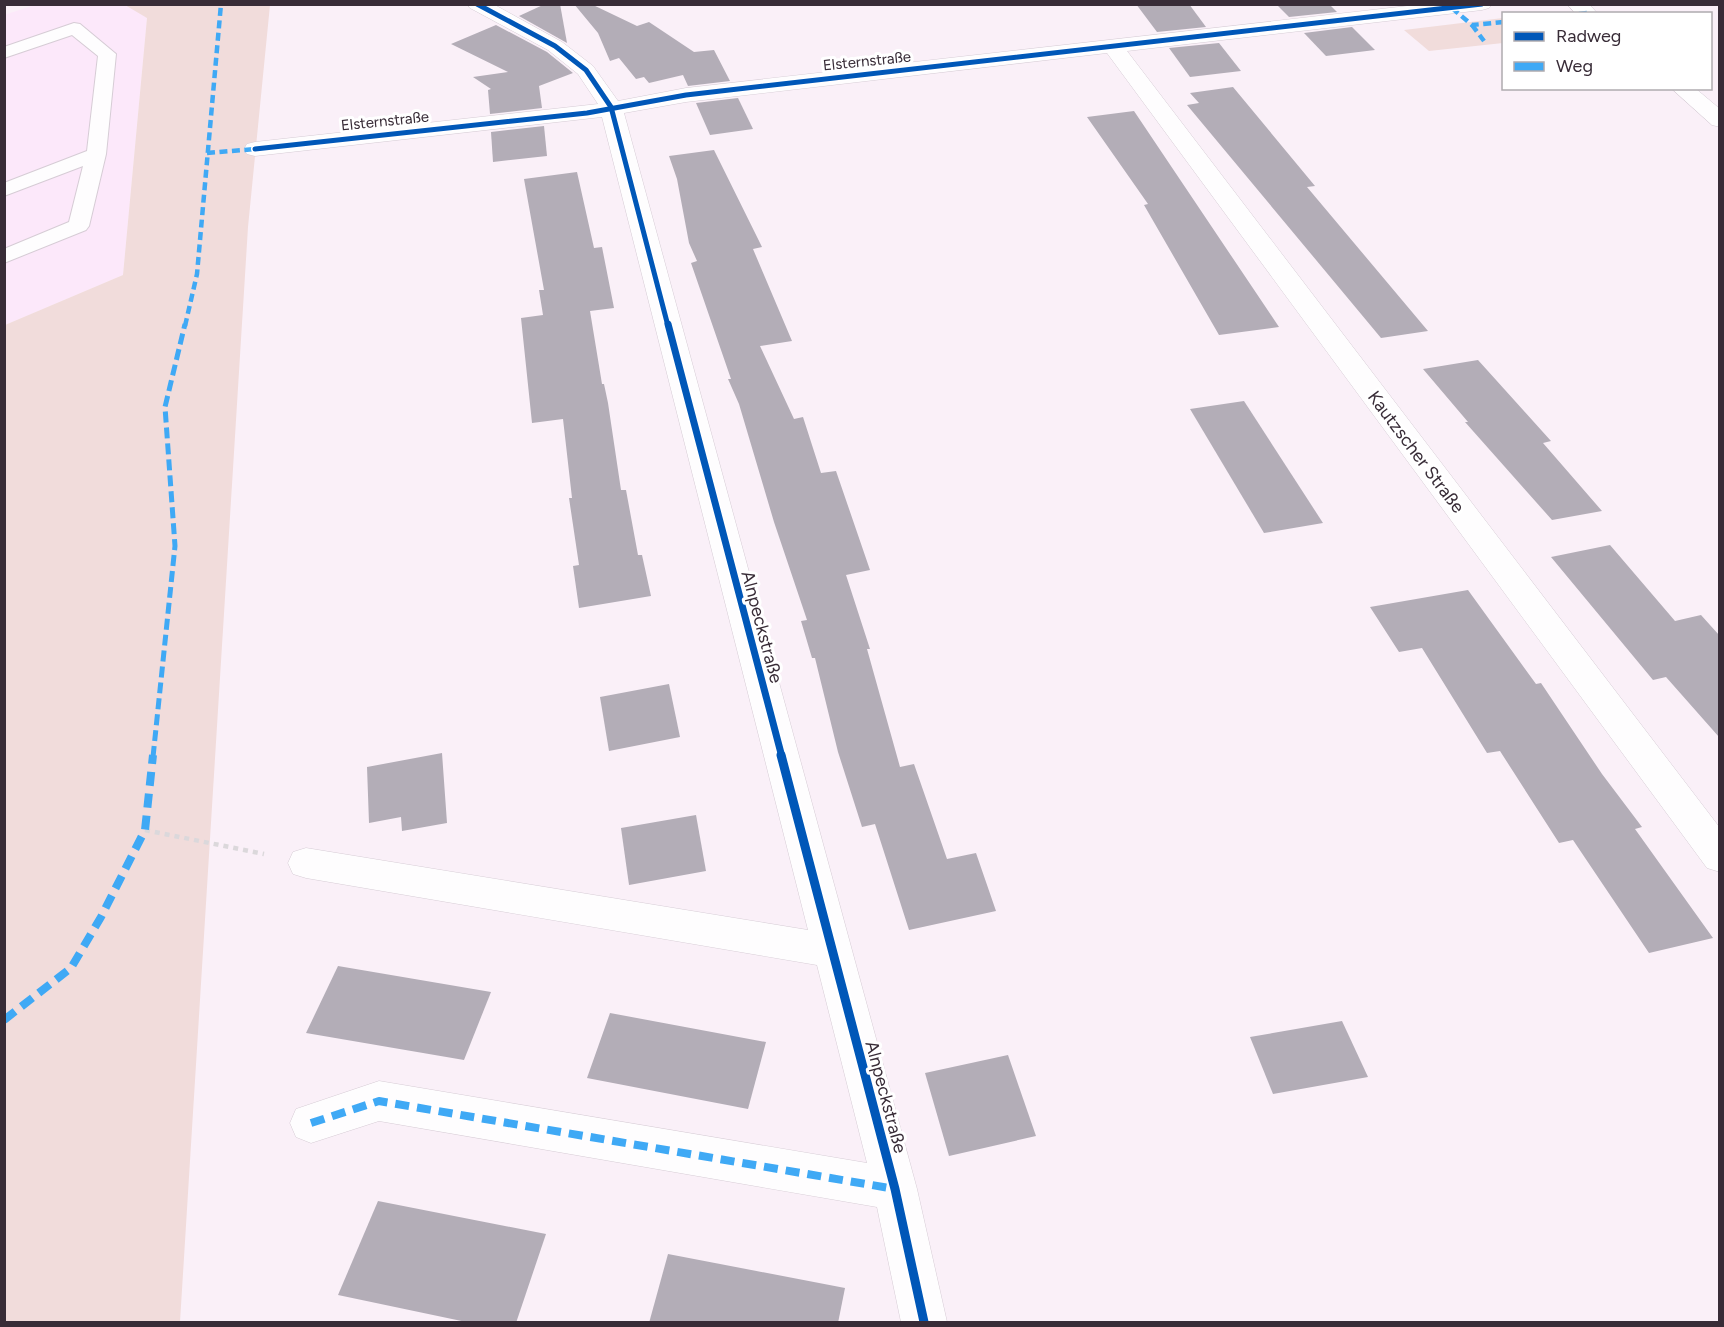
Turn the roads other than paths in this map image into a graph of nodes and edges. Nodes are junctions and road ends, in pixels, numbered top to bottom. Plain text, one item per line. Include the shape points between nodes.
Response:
1 (477, 4) edge
2 (1482, 4) edge
3 (1113, 47) junction
4 (4, 53) edge
5 (1683, 90) edge
6 (611, 107) junction
7 (1719, 120) edge
8 (255, 149) dead end
9 (96, 154) junction
10 (4, 190) edge
11 (4, 257) edge
12 (1719, 857) edge
13 (306, 863) road end
14 (831, 951) junction
15 (311, 1123) dead end
16 (895, 1189) junction
17 (924, 1323) edge

1 - 6 street, Alnpeckstraße via 555,46 586,70
2 - 3 street, Elsternstraße
3 - 6 street, Elsternstraße via 686,95
3 - 12 street, Kautzscher Straße
4 - 9 lane via 74,28 107,54
5 - 7 street
6 - 8 street, Elsternstraße via 587,113
6 - 14 street, Alnpeckstraße
9 - 10 lane
9 - 11 lane via 79,226
13 - 14 street
14 - 16 street, Alnpeckstraße
15 - 16 street via 379,1101
16 - 17 street, Alnpeckstraße

